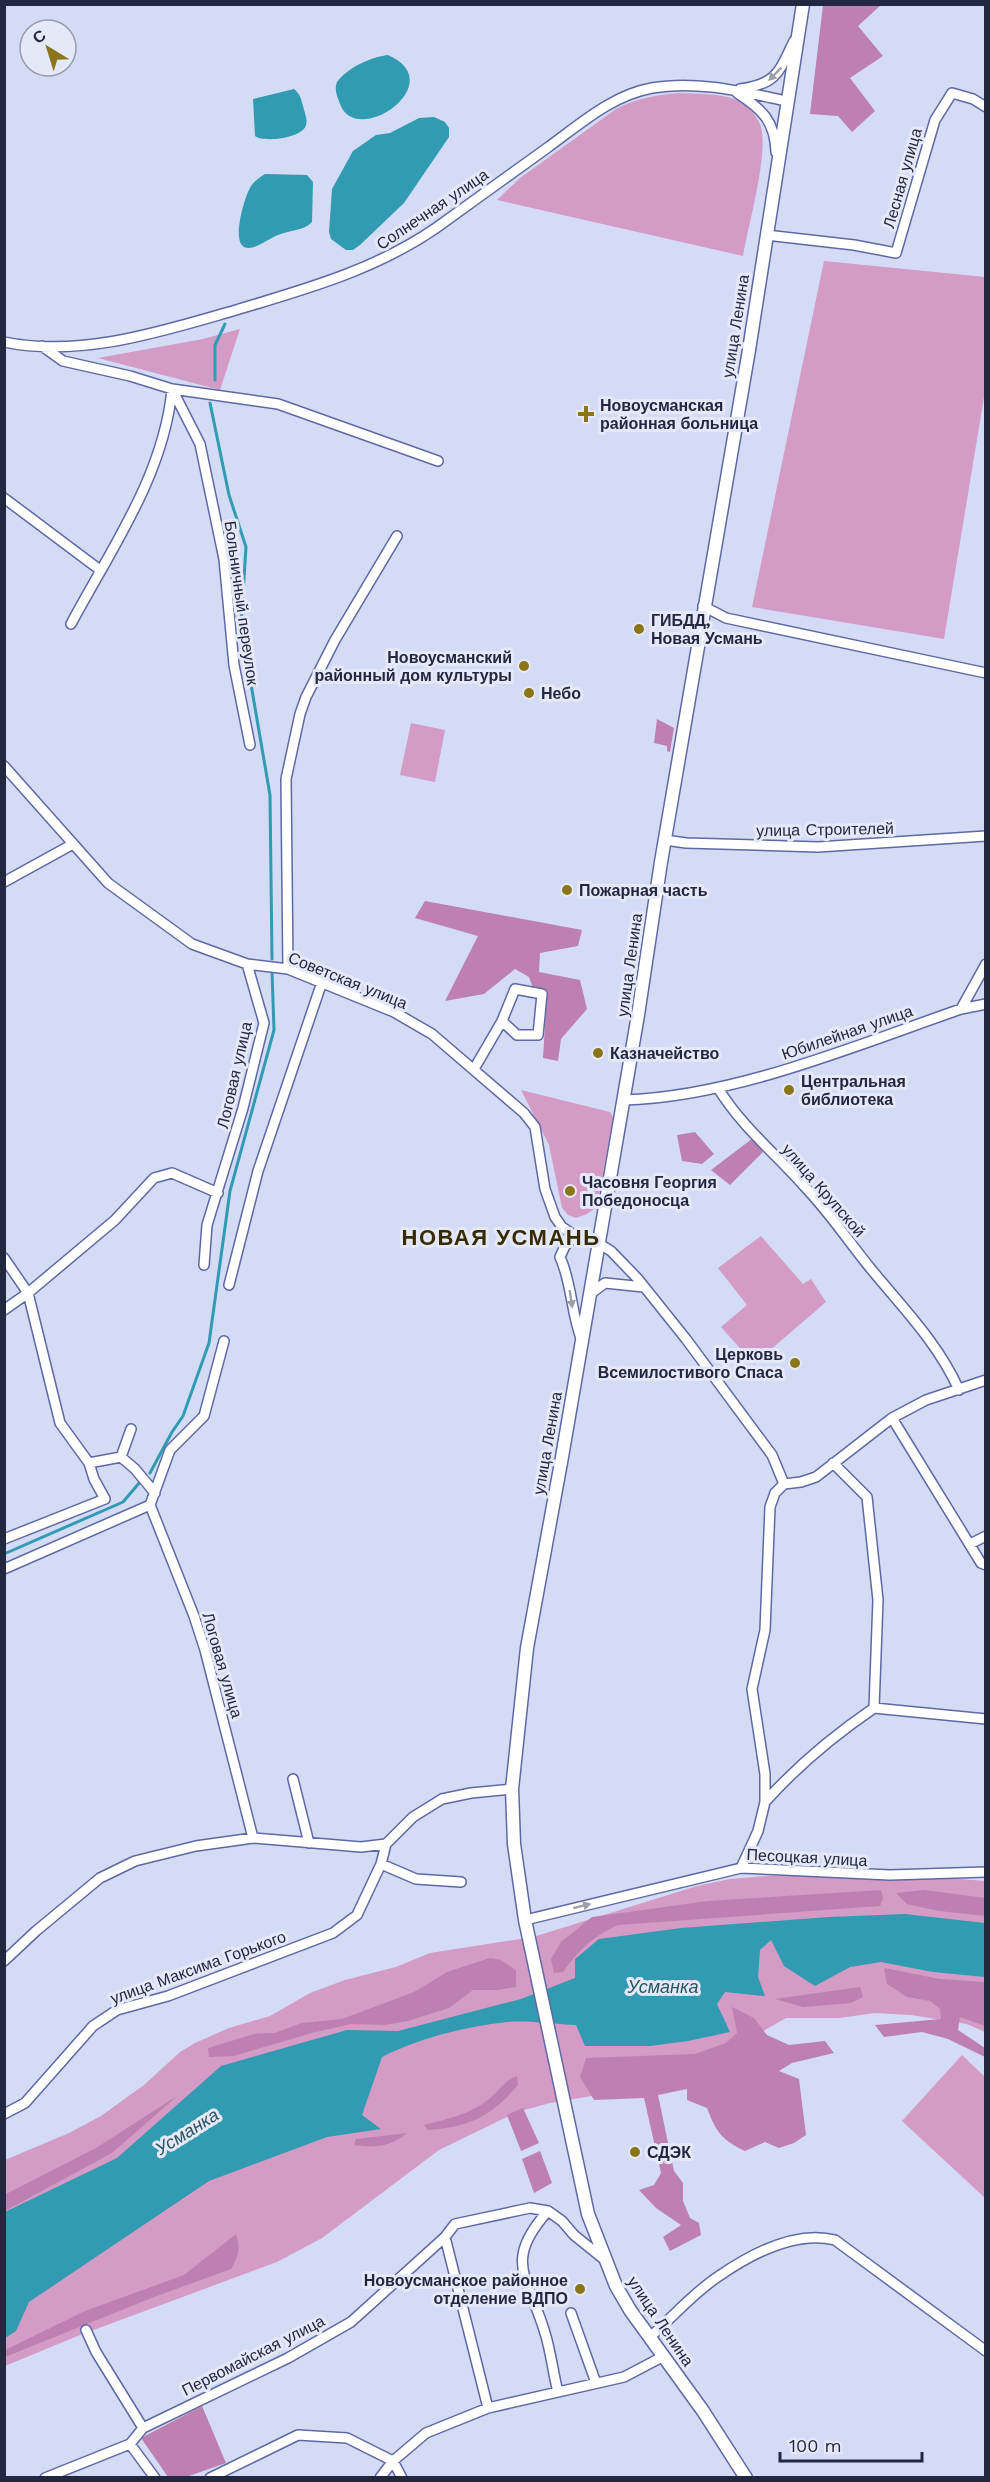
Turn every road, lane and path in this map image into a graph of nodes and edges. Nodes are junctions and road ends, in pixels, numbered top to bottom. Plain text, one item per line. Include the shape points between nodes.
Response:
1 (803, 4) edge
2 (798, 33) junction
3 (732, 90) junction
4 (787, 101) junction
5 (986, 107) edge
6 (776, 167) junction
7 (766, 235) junction
8 (4, 342) edge
9 (42, 346) junction
10 (172, 389) junction
11 (438, 461) dead end
12 (4, 498) edge
13 (397, 536) dead end
14 (100, 570) junction
15 (703, 606) junction
16 (71, 624) dead end
17 (986, 672) edge
18 (250, 745) dead end
19 (5, 768) edge
20 (986, 836) edge
21 (665, 840) junction
22 (73, 844) junction
23 (4, 882) edge
24 (247, 964) junction
25 (986, 964) edge
26 (288, 969) junction
27 (322, 982) junction
28 (986, 1004) edge
29 (961, 1009) junction
30 (502, 1021) junction
31 (474, 1069) junction
32 (718, 1088) junction
33 (624, 1100) junction
34 (218, 1194) junction
35 (575, 1236) junction
36 (598, 1243) junction
37 (4, 1258) edge
38 (204, 1265) dead end
39 (229, 1285) dead end
40 (644, 1287) junction
41 (28, 1293) junction
42 (590, 1294) junction
43 (4, 1310) edge
44 (224, 1341) dead end
45 (582, 1341) junction
46 (986, 1380) edge
47 (959, 1390) junction
48 (892, 1418) junction
49 (131, 1429) dead end
50 (121, 1457) junction
51 (89, 1463) junction
52 (833, 1463) junction
53 (784, 1484) junction
54 (154, 1493) junction
55 (150, 1505) junction
56 (986, 1536) edge
57 (4, 1539) edge
58 (970, 1544) junction
59 (986, 1565) edge
60 (4, 1569) edge
61 (874, 1708) junction
62 (986, 1719) edge
63 (293, 1779) dead end
64 (512, 1789) junction
65 (765, 1802) junction
66 (253, 1838) junction
67 (309, 1843) junction
68 (386, 1844) junction
69 (381, 1864) junction
70 (738, 1869) junction
71 (986, 1872) edge
72 (461, 1882) dead end
73 (526, 1925) junction
74 (4, 1961) edge
75 (4, 2114) edge
76 (548, 2211) junction
77 (445, 2236) junction
78 (606, 2261) junction
79 (571, 2313) dead end
80 (86, 2330) dead end
81 (650, 2337) junction
82 (986, 2351) edge
83 (664, 2356) junction
84 (596, 2383) junction
85 (558, 2392) junction
86 (488, 2408) junction
87 (143, 2428) junction
88 (130, 2444) junction
89 (393, 2461) junction
90 (45, 2478) edge
91 (155, 2478) edge
92 (210, 2478) edge
93 (380, 2478) edge
94 (402, 2478) edge
95 (746, 2478) edge

1 - 2 main road, улица Ленина
2 -> 3 street via 779,73 760,87
2 - 4 main road, улица Ленина
3 - 4 street, Солнечная улица
3 - 6 street via 755,105 776,135
3 - 9 street, Солнечная улица via 672,86 624,97 405,249 337,279 176,327 93,344
4 - 6 main road, улица Ленина
5 - 7 street, Лесная улица via 952,93 935,120 896,253
6 - 7 main road, улица Ленина
7 - 15 main road, улица Ленина
8 - 9 street, Солнечная улица
9 - 10 street, Солнечная улица via 63,361
10 - 11 street via 278,404
10 - 14 street via 169,419 139,502
10 - 18 street, Больничный переулок via 200,444 224,559 234,665
12 - 14 street
13 - 26 street via 335,640 300,714 286,779
14 - 16 street
15 - 17 street via 726,618
15 - 21 main road, улица Ленина
19 - 22 street, Советская улица
20 - 21 street, улица Строителей via 818,847
21 - 33 main road, улица Ленина
22 - 23 street
22 - 24 street, Советская улица via 108,883 192,944
24 - 26 street, Советская улица
24 - 34 street, Логовая улица via 264,1023
25 - 29 street
26 - 27 street, Советская улица
27 - 31 street, Советская улица via 394,1012 432,1034
27 - 39 street via 258,1171
28 - 29 street, Юбилейная улица
29 - 32 street, Юбилейная улица
30 - 30 street via 517,1035 538,1035 542,994 515,989
30 - 31 street
31 - 35 street, Советская улица via 535,1127 545,1189 555,1217
32 - 33 street
32 - 47 street, улица Крупской via 731,1108 807,1189 915,1319 936,1347
33 - 36 main road, улица Ленина
34 - 38 street, Логовая улица via 207,1225
34 - 41 street via 172,1173 154,1178 115,1220
35 - 36 street, Советская улица
35 -> 45 street via 560,1257
36 - 40 street via 611,1251
36 - 42 main road, улица Ленина
37 - 41 street
40 - 42 street via 605,1283
40 - 53 street via 772,1455
41 - 43 street
41 - 51 street via 60,1423
42 - 45 main road, улица Ленина
44 - 54 street via 204,1416 170,1450
45 - 64 main road, улица Ленина via 527,1648
46 - 47 street
47 - 48 street via 926,1400
48 - 52 street
48 - 58 street
49 - 50 street
50 - 51 street
50 - 54 street
51 - 57 street via 105,1499
52 - 53 street via 816,1477
52 - 61 street via 867,1497 878,1600
53 - 65 street via 770,1507 765,1630 752,1689 765,1774
54 - 55 street
55 - 60 street
55 - 66 street, Логовая улица via 196,1624
56 - 58 street
58 - 59 street
61 - 62 street
61 - 65 street via 804,1761
63 - 67 street
64 - 68 street via 442,1799 413,1817
64 - 73 main road, улица Ленина via 514,1844
65 - 70 street via 758,1831
66 - 67 street
66 - 74 street via 196,1846 135,1861 100,1878
67 - 68 street via 361,1847
68 - 69 street, улица Максима Горького
69 - 72 street via 417,1879
69 - 75 street, улица Максима Горького via 357,1915 333,1934 168,1996 117,2010 93,2026 25,2103
70 - 71 street, Песоцкая улица via 890,1875
73 -> 70 street, Песоцкая улица
73 - 78 main road, улица Ленина via 588,2214
76 - 77 street, Первомайская улица via 530,2208 472,2219 455,2224
76 - 78 street
76 - 85 street via 525,2241 521,2265 546,2335
77 - 86 street
77 - 87 street, Первомайская улица via 351,2322 288,2358
78 - 81 main road, улица Ленина via 626,2302
79 - 84 street
80 - 87 street
81 - 82 street via 717,2277 760,2252 820,2236 835,2240
81 - 83 main road, улица Ленина
83 - 84 street via 624,2377
83 - 95 main road, улица Ленина
84 - 85 street
85 - 86 street
86 - 89 street via 426,2433
87 - 88 street, Первомайская улица
88 - 90 street
88 - 91 street
89 - 92 street via 347,2438 298,2435
89 - 93 street
89 - 94 street

